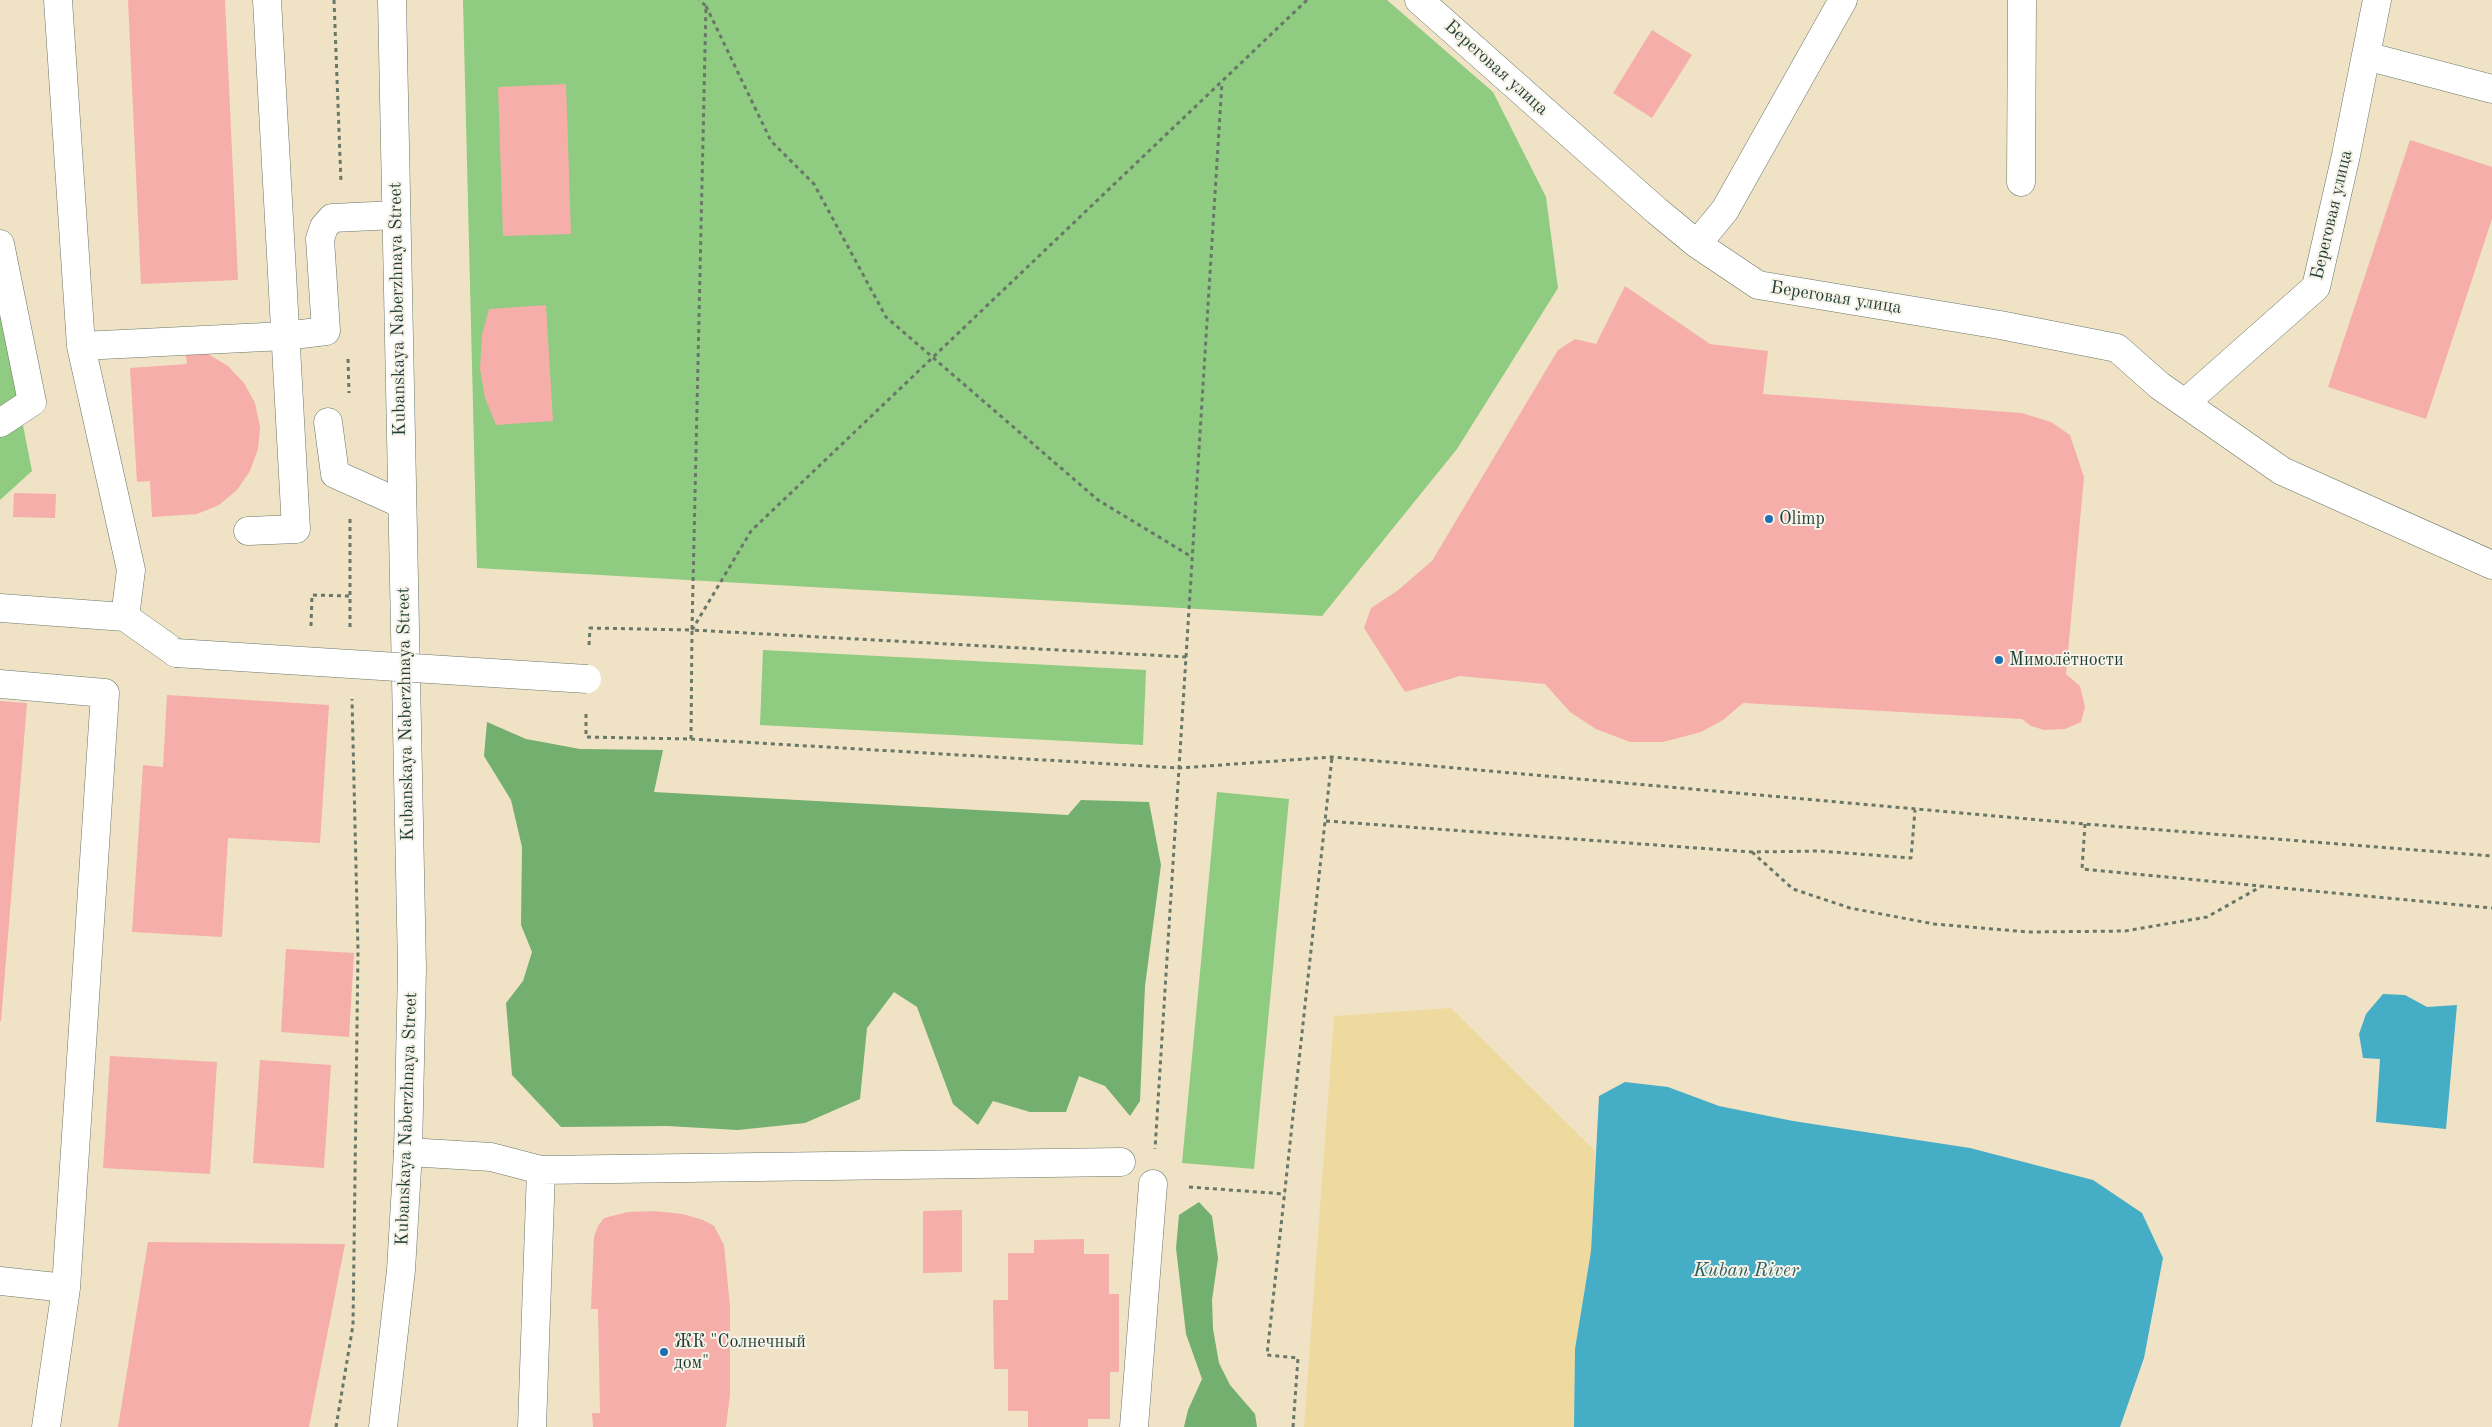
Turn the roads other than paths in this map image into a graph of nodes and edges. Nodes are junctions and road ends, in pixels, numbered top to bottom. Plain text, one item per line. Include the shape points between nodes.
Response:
1 (58, 0) edge
2 (267, 0) edge
3 (392, 0) edge
4 (1419, 0) edge
5 (1843, 0) edge
6 (2022, 0) edge
7 (2377, 0) edge
8 (2366, 56) junction
9 (2492, 89) edge
10 (2021, 182) dead end
11 (396, 215) junction
12 (0, 244) edge
13 (1697, 244) junction
14 (285, 336) junction
15 (81, 346) junction
16 (2185, 403) junction
17 (0, 422) edge
18 (328, 422) dead end
19 (402, 504) junction
20 (248, 531) dead end
21 (2492, 565) edge
22 (0, 608) edge
23 (124, 617) junction
24 (587, 680) dead end
25 (0, 684) edge
26 (408, 1152) junction
27 (1121, 1162) dead end
28 (542, 1170) junction
29 (1153, 1184) road end
30 (0, 1282) edge
31 (66, 1288) junction
32 (46, 1427) edge
33 (383, 1427) edge
34 (532, 1427) edge
35 (1134, 1427) edge

1 - 15 street
2 - 14 street
3 - 11 street, Kubanskaya Naberzhnaya Street
4 - 13 street, Береговая улица
5 - 13 street via 1725,210
6 - 10 street
7 - 8 street, Береговая улица
8 - 9 street
8 - 16 street, Береговая улица via 2316,287
11 - 14 street via 332,218 324,226 320,239 326,331
11 - 19 street, Kubanskaya Naberzhnaya Street
12 - 17 street via 32,402
13 - 16 street, Береговая улица via 1758,285 2117,348 2160,386
14 - 15 street
14 - 20 street via 296,529
15 - 23 street via 131,570
16 - 21 street, Береговая улица via 2282,471
18 - 19 street via 334,474
19 - 26 street, Kubanskaya Naberzhnaya Street via 412,968
22 - 23 street
23 - 24 street, bridge via 176,653
25 - 31 street via 105,693
26 - 28 street via 490,1157
26 - 33 street, Kubanskaya Naberzhnaya Street via 401,1270
27 - 28 street
28 - 34 street
29 - 35 street
30 - 31 street
31 - 32 street

